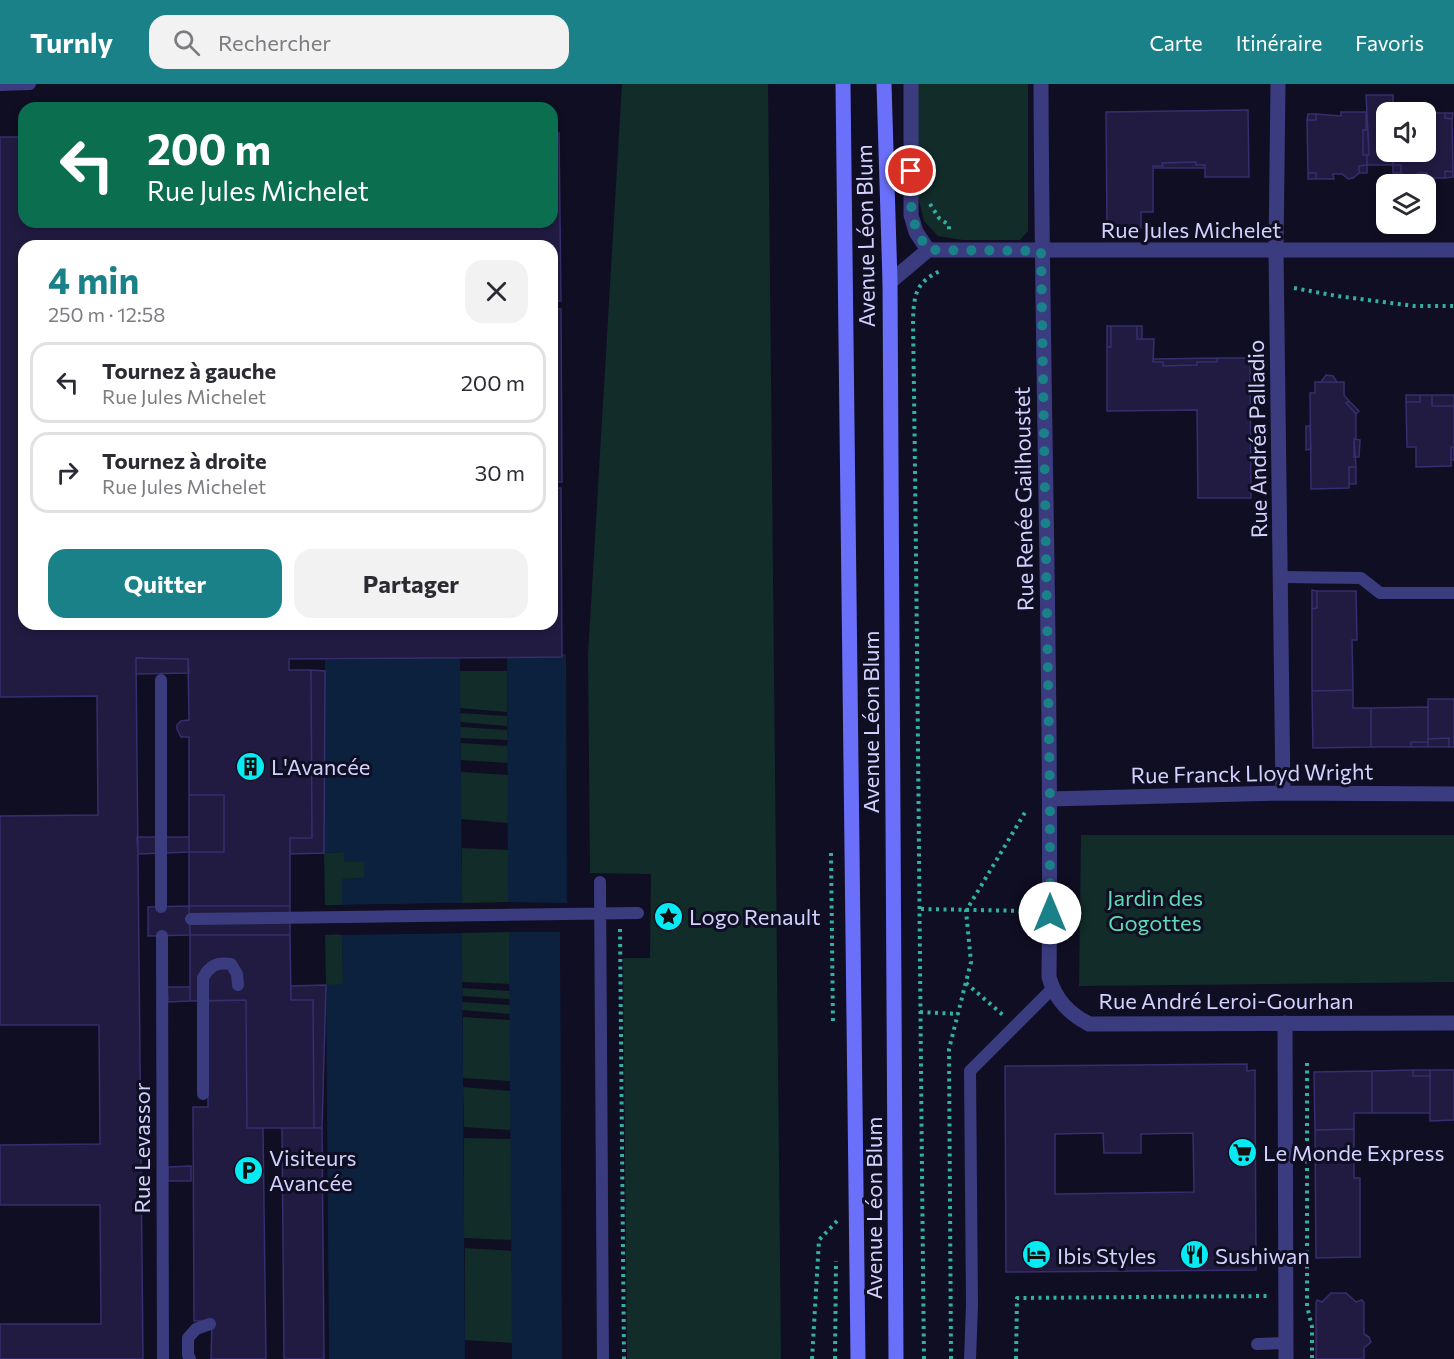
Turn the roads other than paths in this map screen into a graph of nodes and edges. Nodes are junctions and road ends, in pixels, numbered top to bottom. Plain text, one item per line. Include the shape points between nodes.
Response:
1 (30, 84) edge
2 (843, 84) edge
3 (884, 84) edge
4 (911, 84) edge
5 (1041, 84) edge
6 (1278, 84) edge
7 (0, 85) edge
8 (928, 250) junction
9 (1454, 250) edge
10 (1041, 251) junction
11 (1276, 251) junction
12 (890, 282) junction
13 (1281, 577) junction
14 (1454, 593) edge
15 (161, 680) dead end
16 (1283, 793) junction
17 (1454, 794) edge
18 (1050, 799) junction
19 (600, 882) dead end
20 (161, 907) dead end
21 (638, 914) dead end
22 (191, 919) dead end
23 (600, 921) junction
24 (162, 936) dead end
25 (238, 985) dead end
26 (1052, 988) junction
27 (1285, 1023) junction
28 (1454, 1023) edge
29 (203, 1094) dead end
30 (210, 1324) dead end
31 (1286, 1343) junction
32 (1257, 1344) dead end
33 (163, 1359) edge
34 (190, 1359) edge
35 (603, 1359) edge
36 (858, 1359) edge
37 (896, 1359) edge
38 (970, 1359) edge
39 (1286, 1359) edge

1 - 7 lane
2 - 36 main road, Avenue Léon Blum
3 - 12 main road, Avenue Léon Blum
4 - 8 street via 911,215
5 - 10 street, Rue Renée Gailhoustet
6 - 11 street, Rue Andréa Palladio
8 - 10 street, Rue Jules Michelet
8 - 12 street
9 - 11 street, Rue Jules Michelet
10 - 11 street, Rue Jules Michelet
10 - 18 street, Rue Renée Gailhoustet
11 - 13 street, Rue Andréa Palladio
12 - 37 main road, Avenue Léon Blum
13 - 14 lane via 1361,578 1380,593
13 - 16 street, Rue Andréa Palladio
15 - 20 lane
16 - 17 street, Rue Franck Lloyd Wright
16 - 18 street, Rue Franck Lloyd Wright
18 - 26 street, Rue Renée Gailhoustet
19 - 23 lane
21 - 23 lane
22 - 23 lane via 508,915
23 - 35 lane
24 - 33 lane, Rue Levassor
25 - 29 lane via 231,964 209,967 203,978
26 - 27 street, Rue André Leroi-Gourhan via 1069,1011 1089,1024
26 - 38 lane via 970,1071
27 - 28 street, Rue André Leroi-Gourhan
27 - 31 street
30 - 34 lane via 196,1329 188,1338
31 - 32 lane
31 - 39 street

